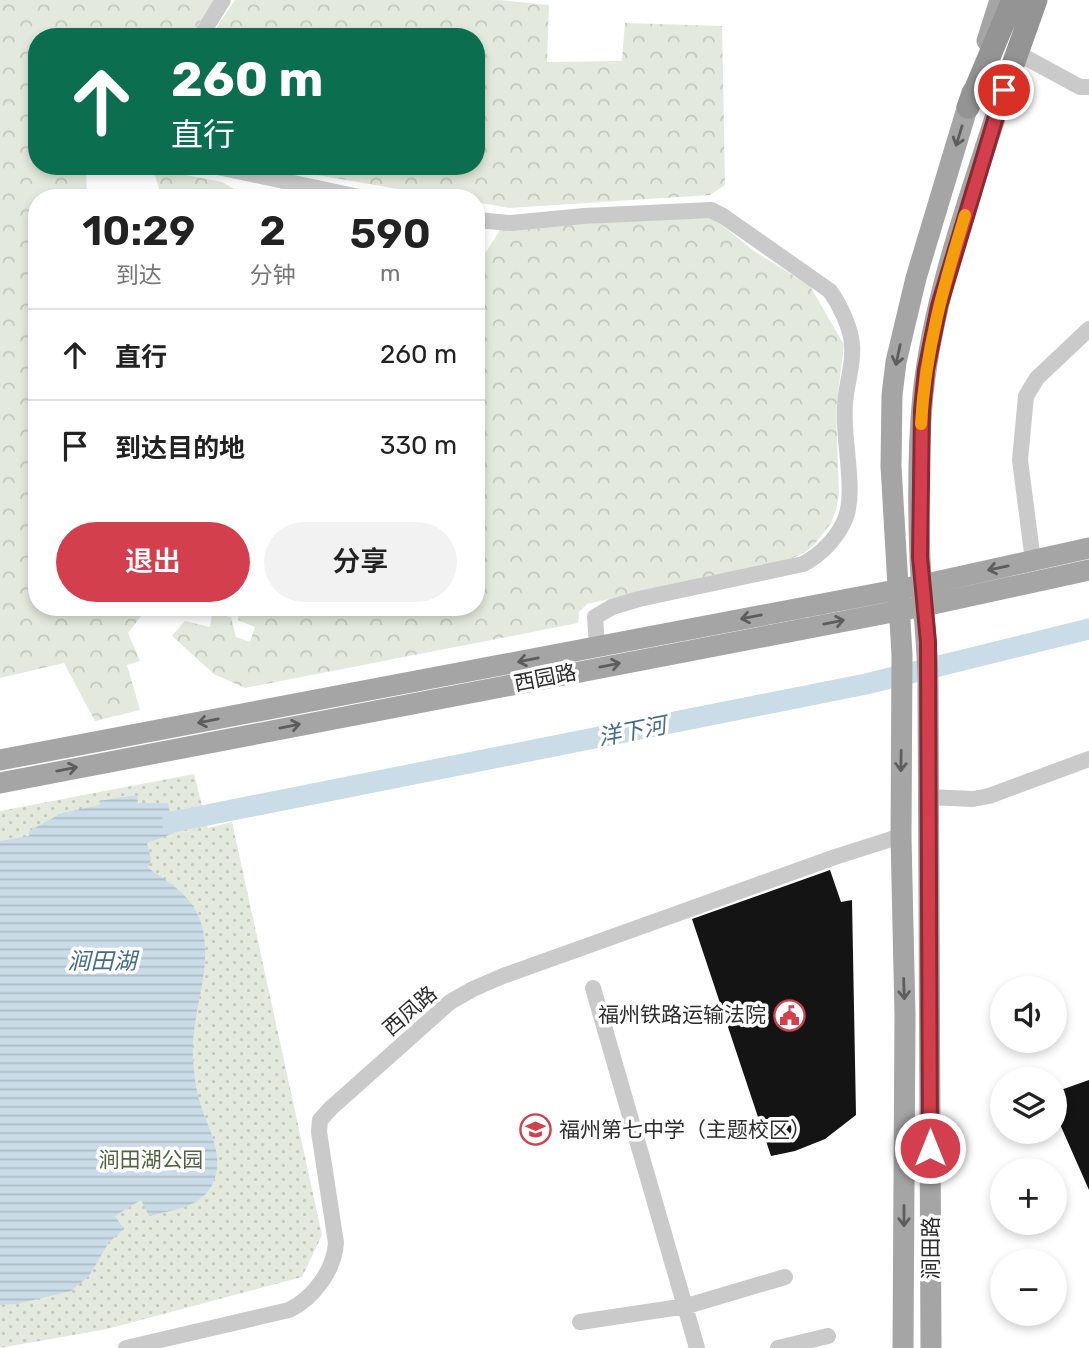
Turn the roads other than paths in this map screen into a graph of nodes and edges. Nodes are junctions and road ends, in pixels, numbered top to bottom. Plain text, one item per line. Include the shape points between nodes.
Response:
1 (223, 0) edge
2 (1000, 0) edge
3 (1013, 0) edge
4 (1036, 0) edge
5 (1047, 0) edge
6 (206, 28) edge
7 (1021, 55) junction
8 (1004, 90) junction
9 (1086, 91) edge
10 (968, 107) junction
11 (255, 175) edge
12 (322, 189) edge
13 (485, 221) edge
14 (1089, 329) edge
15 (1089, 548) edge
16 (1033, 561) junction
17 (1089, 570) edge
18 (923, 595) junction
19 (899, 599) junction
20 (597, 646) junction
21 (1089, 759) edge
22 (0, 760) edge
23 (0, 782) edge
24 (929, 797) junction
25 (901, 836) junction
26 (593, 988) dead end
27 (785, 1277) dead end
28 (687, 1306) junction
29 (580, 1322) dead end
30 (828, 1336) dead end
31 (126, 1348) edge
32 (698, 1348) edge
33 (778, 1348) edge
34 (903, 1348) edge
35 (931, 1348) edge

1 - 6 street
2 - 10 main road, 涧田路
3 - 10 highway
4 - 8 highway
5 - 7 main road, 涧田路
7 - 8 main road, 涧田路
7 - 9 street
8 - 18 main road, 涧田路 via 946,279 926,370 921,428
10 -> 19 main road, 涧田路 via 922,257 893,383 891,466
11 - 12 street
13 - 20 street via 711,210 830,291 851,339 844,417 849,504 834,537 803,564 603,611 595,617
14 - 16 street via 1037,377 1026,396 1020,460
15 - 16 main road, 西园路
16 -> 18 main road, 西园路
17 - 18 main road, 西园路
18 - 19 main road, 西园路
18 - 24 main road, 涧田路 via 928,642
19 -> 20 main road, 西园路
23 -> 19 main road, 西园路
19 -> 25 main road, 涧田路
20 -> 22 main road, 西园路
21 - 24 street via 989,796
24 - 35 main road, 涧田路
25 - 31 street, 西凤路 via 503,976 450,1002 320,1120 336,1243 333,1261 314,1292 289,1310
25 -> 34 main road, 涧田路
26 - 28 street
27 - 28 street
28 - 29 street
28 - 32 street
30 - 33 street

